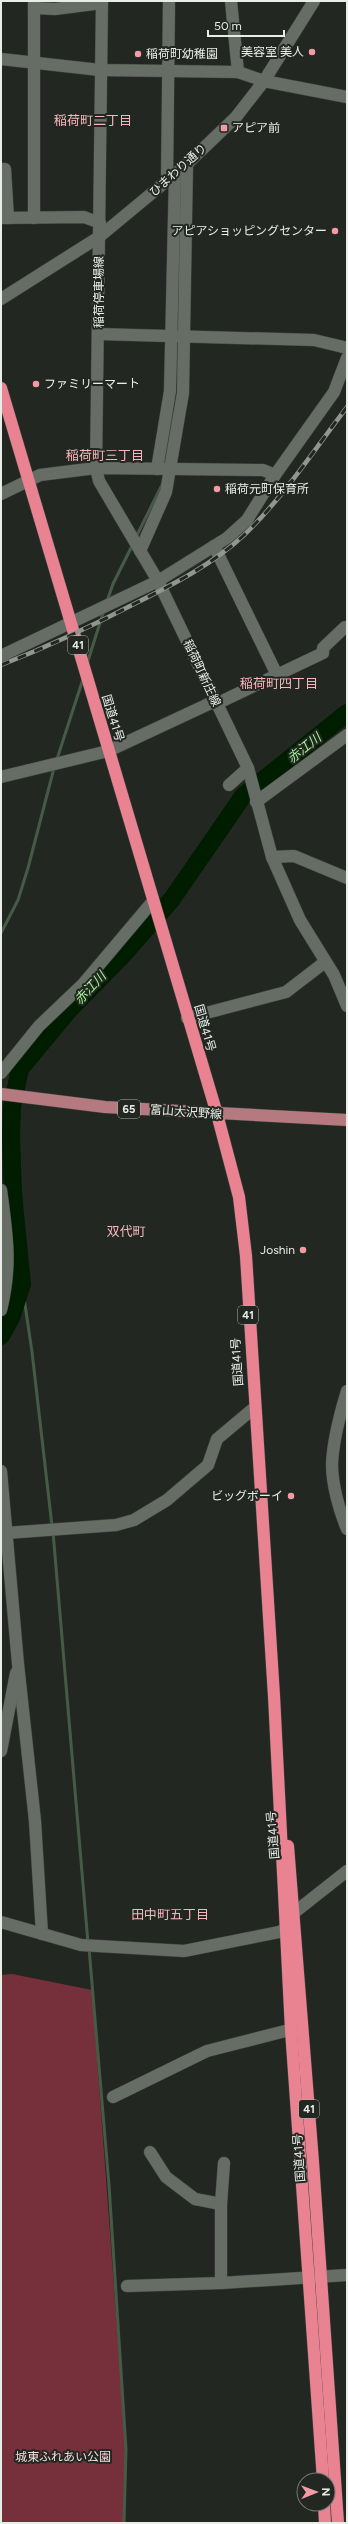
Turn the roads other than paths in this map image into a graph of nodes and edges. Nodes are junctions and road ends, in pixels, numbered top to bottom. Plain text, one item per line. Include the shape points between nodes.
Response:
1 (169, 1) edge
2 (231, 1) edge
3 (314, 1) edge
4 (102, 2) edge
5 (34, 4) edge
6 (1, 59) edge
7 (34, 63) junction
8 (100, 70) junction
9 (169, 72) junction
10 (238, 72) junction
11 (264, 82) junction
12 (347, 97) edge
13 (187, 164) junction
14 (1, 169) edge
15 (171, 178) junction
16 (5, 218) edge
17 (34, 218) junction
18 (100, 223) junction
19 (99, 237) junction
20 (1, 299) edge
21 (98, 334) junction
22 (177, 335) junction
23 (347, 348) edge
24 (347, 358) edge
25 (1, 388) edge
26 (96, 468) junction
27 (157, 469) junction
28 (170, 470) junction
29 (275, 474) junction
30 (27, 480) junction
31 (1, 494) edge
32 (214, 546) junction
33 (140, 551) junction
34 (158, 581) junction
35 (72, 623) junction
36 (345, 627) dead end
37 (1, 656) edge
38 (277, 675) junction
39 (216, 703) junction
40 (347, 735) edge
41 (108, 751) junction
42 (248, 768) junction
43 (1, 777) edge
44 (229, 785) dead end
45 (256, 802) junction
46 (272, 857) junction
47 (347, 878) edge
48 (153, 902) junction
49 (325, 962) junction
50 (347, 1006) edge
51 (187, 1018) junction
52 (1, 1073) edge
53 (1, 1094) edge
54 (217, 1114) junction
55 (347, 1120) edge
56 (1, 1190) edge
57 (1, 1310) edge
58 (347, 1392) edge
59 (254, 1408) junction
60 (1, 1471) edge
61 (347, 1527) edge
62 (6, 1533) junction
63 (5, 1552) edge
64 (1, 1568) edge
65 (18, 1664) junction
66 (274, 1696) junction
67 (1, 1751) edge
68 (347, 1871) edge
69 (295, 1912) junction
70 (1, 1922) edge
71 (285, 1929) junction
72 (42, 1934) junction
73 (297, 2029) junction
74 (113, 2097) dead end
75 (150, 2152) dead end
76 (224, 2163) dead end
77 (221, 2204) junction
78 (347, 2275) edge
79 (315, 2277) junction
80 (221, 2283) junction
81 (127, 2286) dead end
82 (323, 2472) edge
83 (325, 2512) edge
84 (326, 2523) edge
85 (338, 2523) edge

1 - 9 street
2 - 10 street
3 - 11 street, ひまわり通り
4 - 5 street via 55,9
4 - 8 street, 稲荷停車場線
5 - 7 street
6 - 7 street
7 - 8 street
7 - 17 street
8 - 9 street
8 - 18 street, 稲荷停車場線
9 - 10 street
9 - 15 street
10 - 11 street
11 - 12 street
11 - 13 street, ひまわり通り via 236,117
13 - 15 street, ひまわり通り
13 - 22 street
14 - 16 street via 5,168
15 - 19 street, ひまわり通り
15 - 22 street
16 - 17 street
17 - 18 street via 84,217
18 - 19 street, 稲荷停車場線
19 - 20 street, ひまわり通り
19 - 21 street, 稲荷停車場線
21 - 22 street, 稲荷停車場線
21 - 26 street, 稲荷町新庄線
22 - 23 street, 稲荷停車場線 via 314,340
22 - 27 street
22 - 28 street via 183,393
24 - 29 street via 334,392
25 - 30 highway, 国道41号 / 41
26 - 27 street
26 - 30 street via 40,475
26 - 33 street, 稲荷町新庄線 via 99,481
27 - 28 street
28 - 29 street via 263,470
28 - 33 street via 166,492
29 - 32 street via 247,520
30 - 31 street
30 - 35 highway, 国道41号 / 41
32 - 34 street
32 - 38 street
33 - 34 street, 稲荷町新庄線
34 - 35 street
34 - 39 street, 稲荷町新庄線
35 - 37 street
35 - 41 highway, 国道41号 / 41
36 - 38 street via 323,648 323,652
38 - 39 street
39 - 41 street
39 - 42 street, 稲荷町新庄線
40 - 45 street
41 - 43 street
41 - 48 highway, 国道41号 / 41
42 - 44 street
42 - 45 street, 稲荷町新庄線
45 - 46 street, 稲荷町新庄線
46 - 47 street via 294,856
46 - 49 street, 稲荷町新庄線 via 300,920
48 - 51 highway, 国道41号 / 41
48 - 52 street via 83,984 39,1026
49 - 50 street, 稲荷町新庄線 via 334,975
49 - 51 street via 286,992
51 - 54 highway, 国道41号 / 41
53 - 54 main road, 富山大沢野線 / 65 via 105,1107
54 - 55 main road, 富山大沢野線 / 65
54 - 59 highway, 国道41号 / 41 via 239,1197 246,1256
56 - 57 street via 9,1251 8,1282
58 - 61 street via 332,1464 341,1514
59 - 62 street via 217,1439 208,1465 167,1500 134,1520 116,1525
59 - 66 highway, 国道41号 / 41
60 - 62 street
62 - 63 street
63 - 64 street
63 - 65 street
65 - 67 street
65 - 72 street via 35,1821
66 - 69 highway, 国道41号 / 41
66 - 71 highway, 国道41号 / 41
68 - 69 street
69 - 71 street
69 - 73 highway, 国道41号 / 41
70 - 72 street
71 - 72 street via 184,1951 81,1945
71 - 73 highway, 国道41号 / 41
73 - 74 street via 207,2051
73 - 79 highway, 国道41号 / 41
75 - 77 street via 166,2177 194,2199
76 - 77 street
77 - 80 street
78 - 79 street
79 - 80 street
79 - 82 highway, 国道41号 / 41
79 - 85 highway, 国道41号 / 41
80 - 81 street
83 - 84 highway

